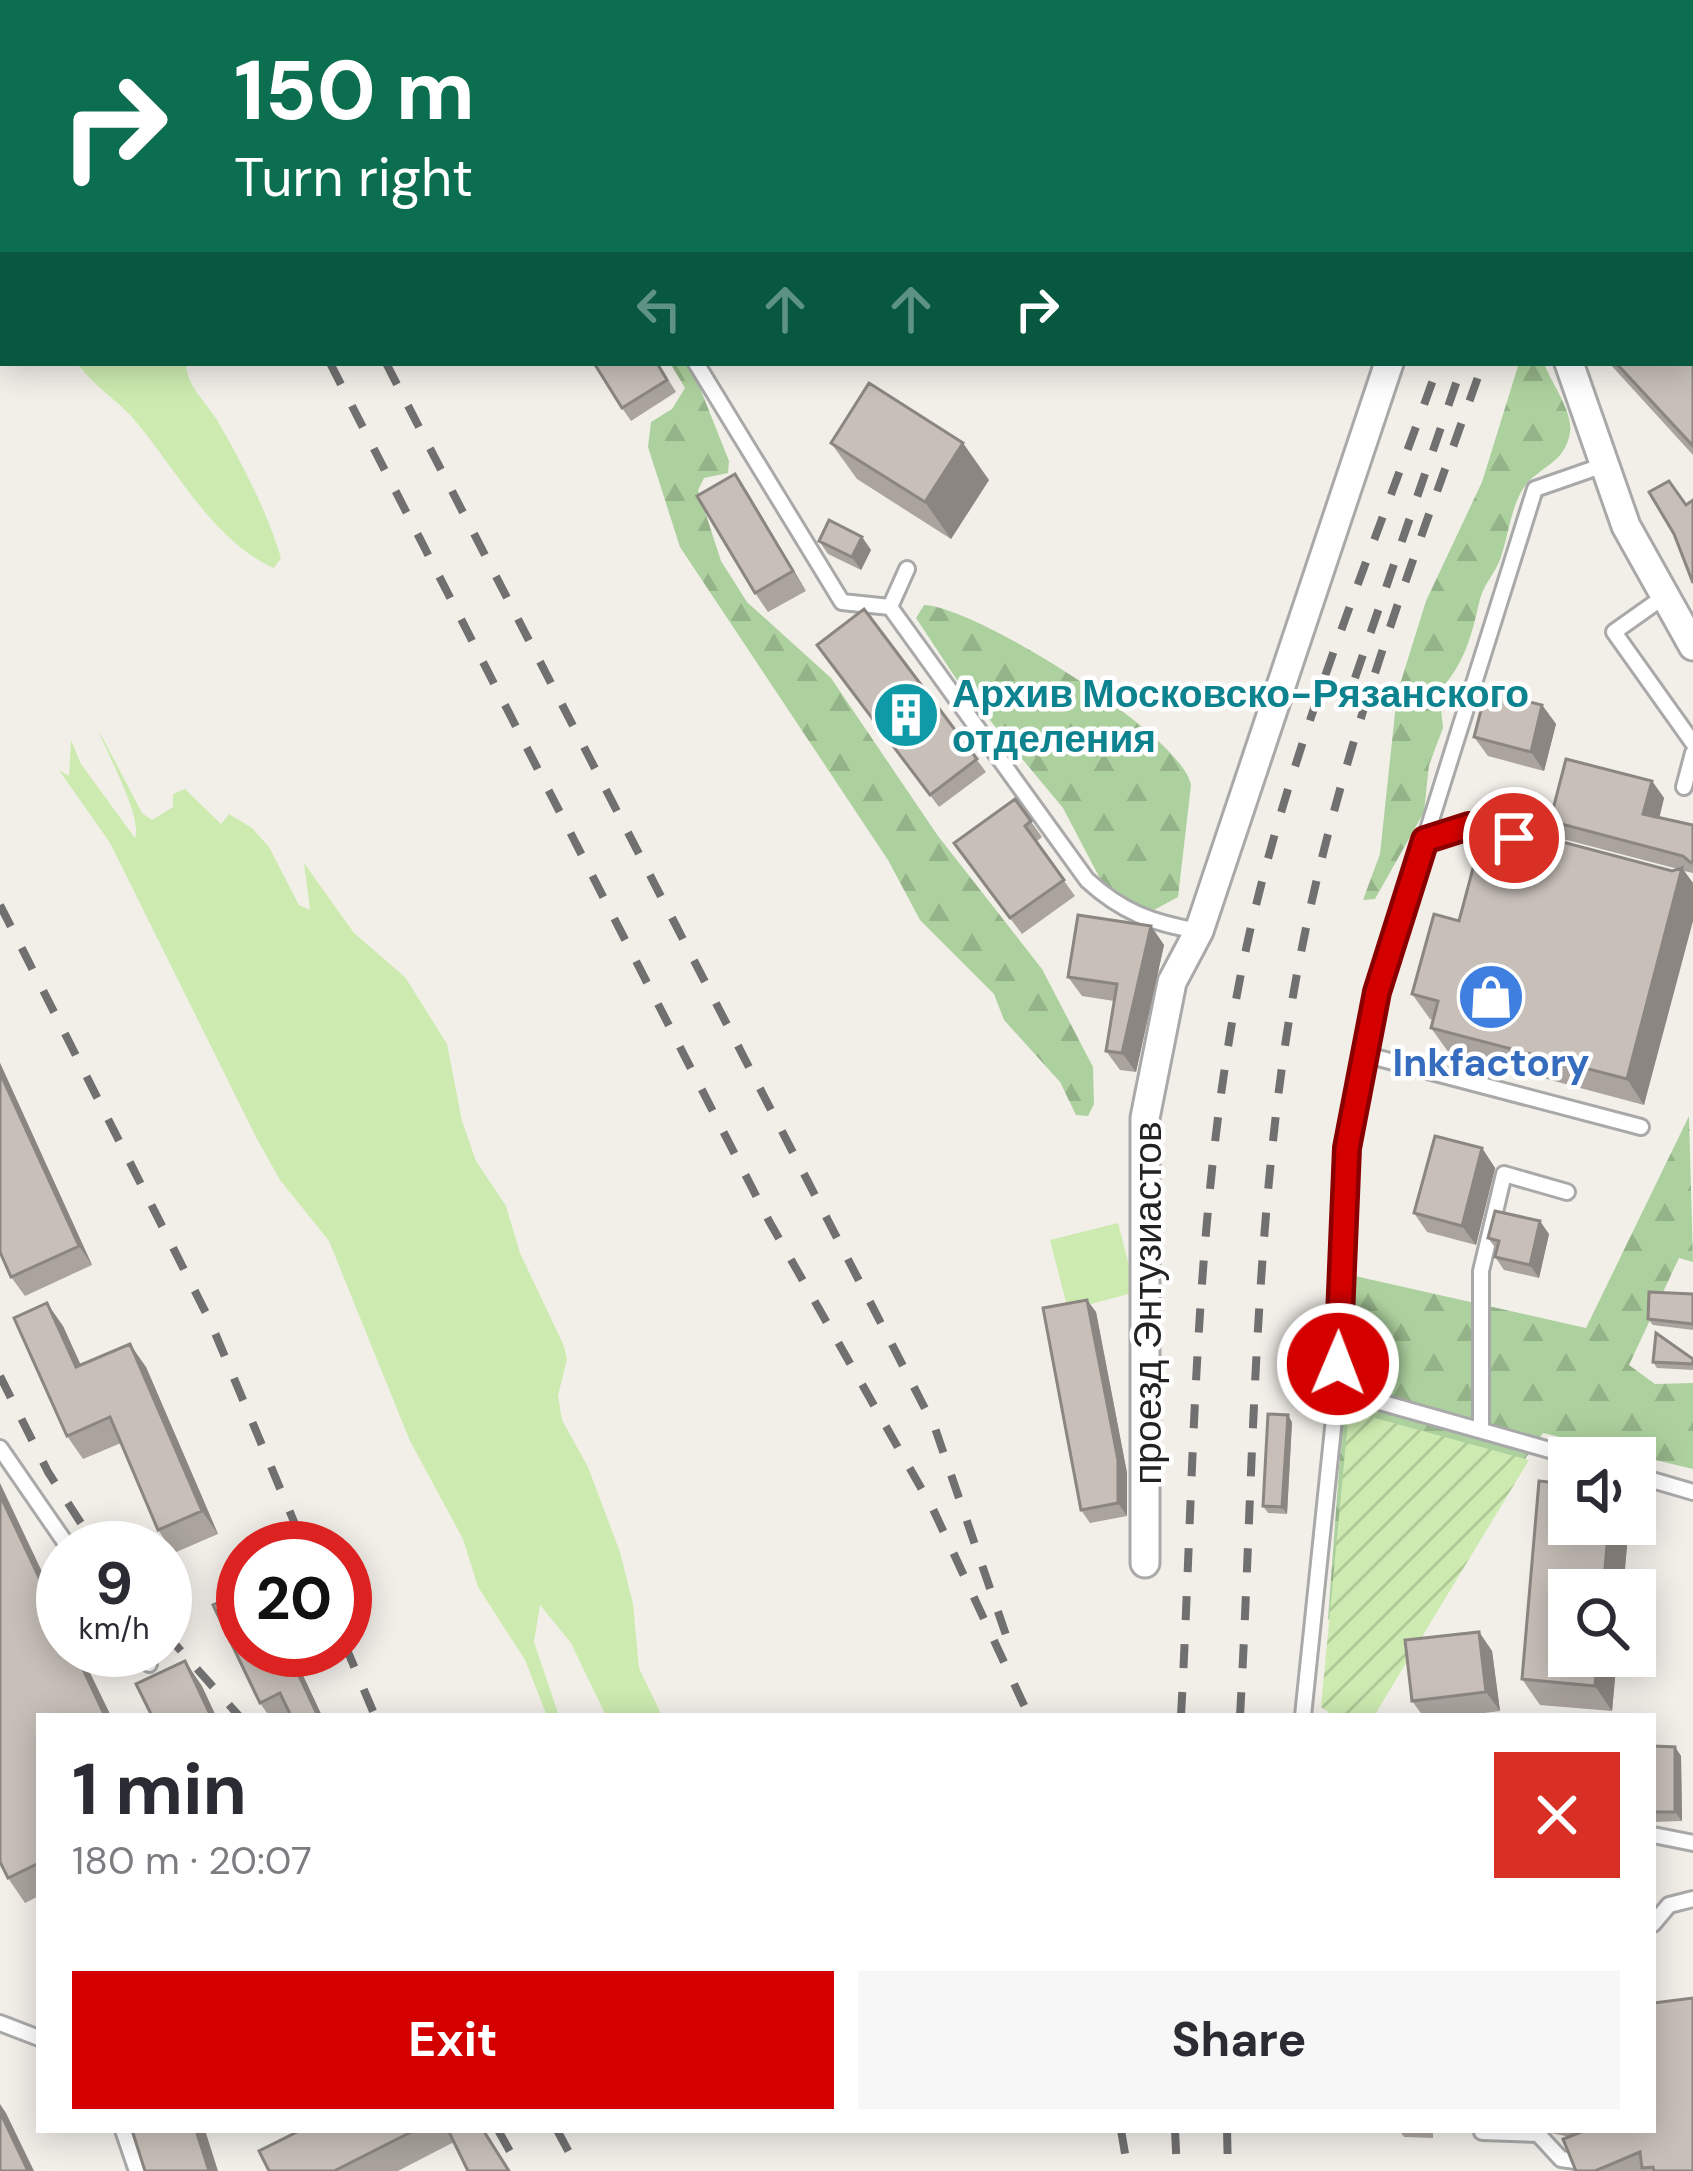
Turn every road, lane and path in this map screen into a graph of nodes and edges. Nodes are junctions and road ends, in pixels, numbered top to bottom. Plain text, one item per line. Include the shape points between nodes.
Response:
1 (698, 366) edge
2 (1388, 366) edge
3 (1570, 366) edge
4 (1604, 465) junction
5 (907, 568) dead end
6 (1662, 598) junction
7 (890, 607) junction
8 (1693, 646) edge
9 (1693, 743) edge
10 (1693, 753) edge
11 (1684, 787) dead end
12 (1514, 838) edge
13 (1425, 840) junction
14 (1199, 931) junction
15 (1363, 1054) junction
16 (1641, 1127) dead end
17 (1568, 1192) dead end
18 (1337, 1390) junction
19 (1481, 1429) junction
20 (0, 1448) edge
21 (1548, 1449) edge
22 (1656, 1481) edge
23 (1693, 1492) edge
24 (50, 1521) edge
25 (1145, 1563) dead end
26 (1303, 1713) edge
27 (1656, 1836) edge
28 (1693, 1844) edge
29 (1693, 1899) edge
30 (1656, 1921) edge
31 (0, 2023) edge
32 (36, 2037) edge
33 (124, 2133) edge
34 (1510, 2133) edge
35 (1609, 2157) edge
36 (137, 2171) edge

1 - 7 lane via 842,602
2 - 14 street, проезд Энтузиастов
3 - 4 street
4 - 6 street
4 - 13 lane via 1535,489
5 - 7 lane
6 - 8 street
6 - 9 lane via 1614,632
7 - 14 lane via 1087,880 1116,907
10 - 11 lane
12 - 13 lane via 1469,826
13 - 15 lane
14 - 25 street, проезд Энтузиастов via 1172,982 1145,1118
15 - 16 lane
15 - 18 lane via 1347,1148
17 - 19 lane via 1504,1174 1481,1271
18 - 19 lane
18 - 26 lane
19 - 21 lane
20 - 24 lane
22 - 23 lane
27 - 28 lane
29 - 30 lane via 1670,1905
31 - 32 lane
33 - 36 lane
34 - 35 lane via 1538,2134 1576,2164

